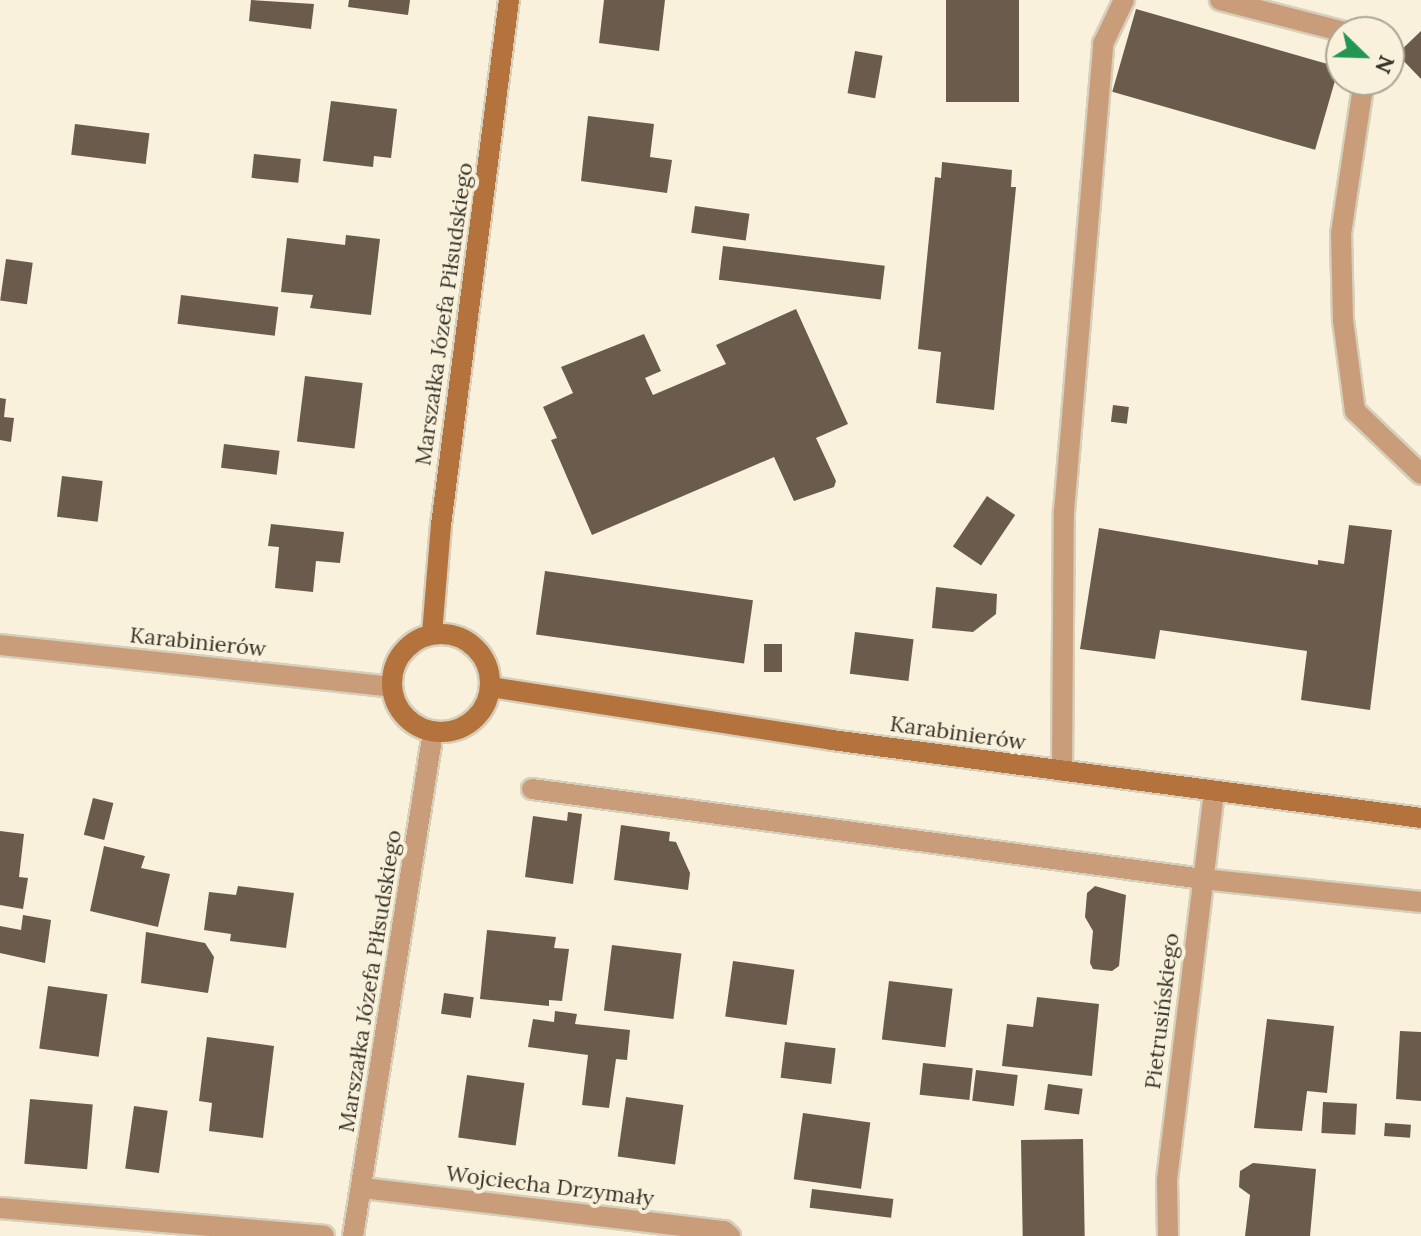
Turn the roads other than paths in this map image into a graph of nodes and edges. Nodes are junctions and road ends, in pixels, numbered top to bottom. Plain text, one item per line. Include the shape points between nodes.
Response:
1 (509, 0) edge
2 (1124, 0) edge
3 (1220, 0) edge
4 (1325, 27) edge
5 (1362, 96) edge
6 (1421, 474) edge
7 (432, 634) junction
8 (0, 645) edge
9 (392, 687) junction
10 (490, 687) junction
11 (433, 732) junction
12 (1062, 771) junction
13 (532, 789) dead end
14 (1214, 793) junction
15 (1421, 818) edge
16 (1203, 879) junction
17 (1421, 902) edge
18 (363, 1188) junction
19 (0, 1208) edge
20 (324, 1236) edge
21 (353, 1236) edge
22 (730, 1236) edge
23 (1168, 1236) edge

1 - 7 main road, Marszałka Józefa Piłsudskiego via 441,525
2 - 12 street via 1103,44 1062,533
3 - 4 street
5 - 6 street via 1341,233 1343,320 1355,411
7 - 9 main road via 407,647 398,659
7 - 10 main road via 462,638 474,647 484,658
8 - 9 street, Karabinierów
9 - 11 main road via 400,712
10 - 11 main road via 481,713 471,722
10 - 12 main road, Karabinierów
11 - 18 street, Marszałka Józefa Piłsudskiego
12 - 14 main road, Karabinierów
13 - 16 street
14 - 15 main road, Karabinierów
14 - 16 street, Pietrusińskiego
16 - 17 street
16 - 23 street, Pietrusińskiego via 1167,1180
18 - 21 street, Marszałka Józefa Piłsudskiego
18 - 22 street, Wojciecha Drzymały via 724,1231
19 - 20 street

